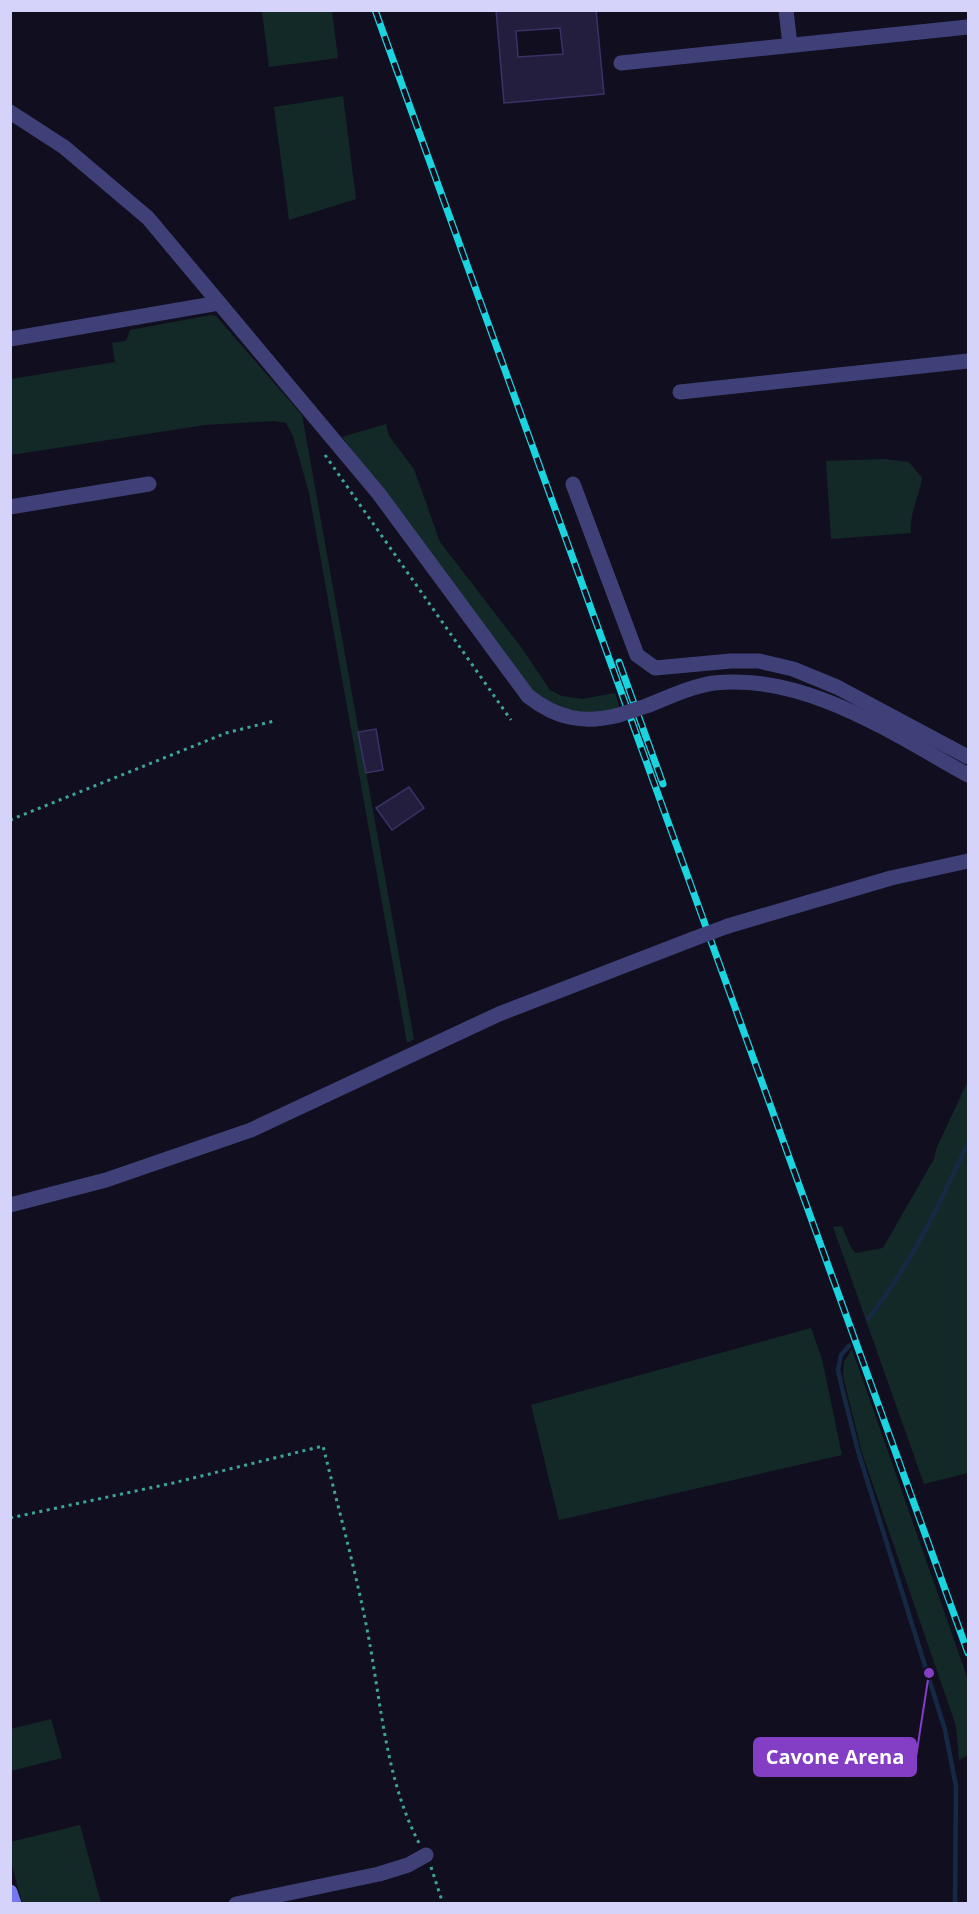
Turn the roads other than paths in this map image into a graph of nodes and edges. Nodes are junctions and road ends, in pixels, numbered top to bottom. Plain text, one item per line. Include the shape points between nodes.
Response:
1 (786, 10) edge
2 (969, 27) edge
3 (790, 45) junction
4 (621, 63) dead end
5 (10, 112) edge
6 (219, 303) junction
7 (10, 339) edge
8 (969, 361) edge
9 (680, 392) dead end
10 (149, 484) dead end
11 (573, 484) dead end
12 (10, 507) edge
13 (969, 757) edge
14 (969, 775) edge
15 (969, 861) edge
16 (10, 1205) edge
17 (426, 1855) road end
18 (10, 1892) edge
19 (14, 1904) edge
20 (236, 1904) edge

1 - 3 street
2 - 3 street
3 - 4 street
5 - 6 street via 64,147 148,218
6 - 7 street
6 - 14 street, bridge via 379,494 528,696 545,709 588,720 620,715 713,683 764,684 842,708
8 - 9 street
10 - 12 street
11 - 13 street via 642,661 655,668 731,660 759,661 793,669 837,687
15 - 16 street, bridge via 891,878 728,926 499,1014 240,1135 106,1180
17 - 20 street via 379,1874
18 - 19 street

